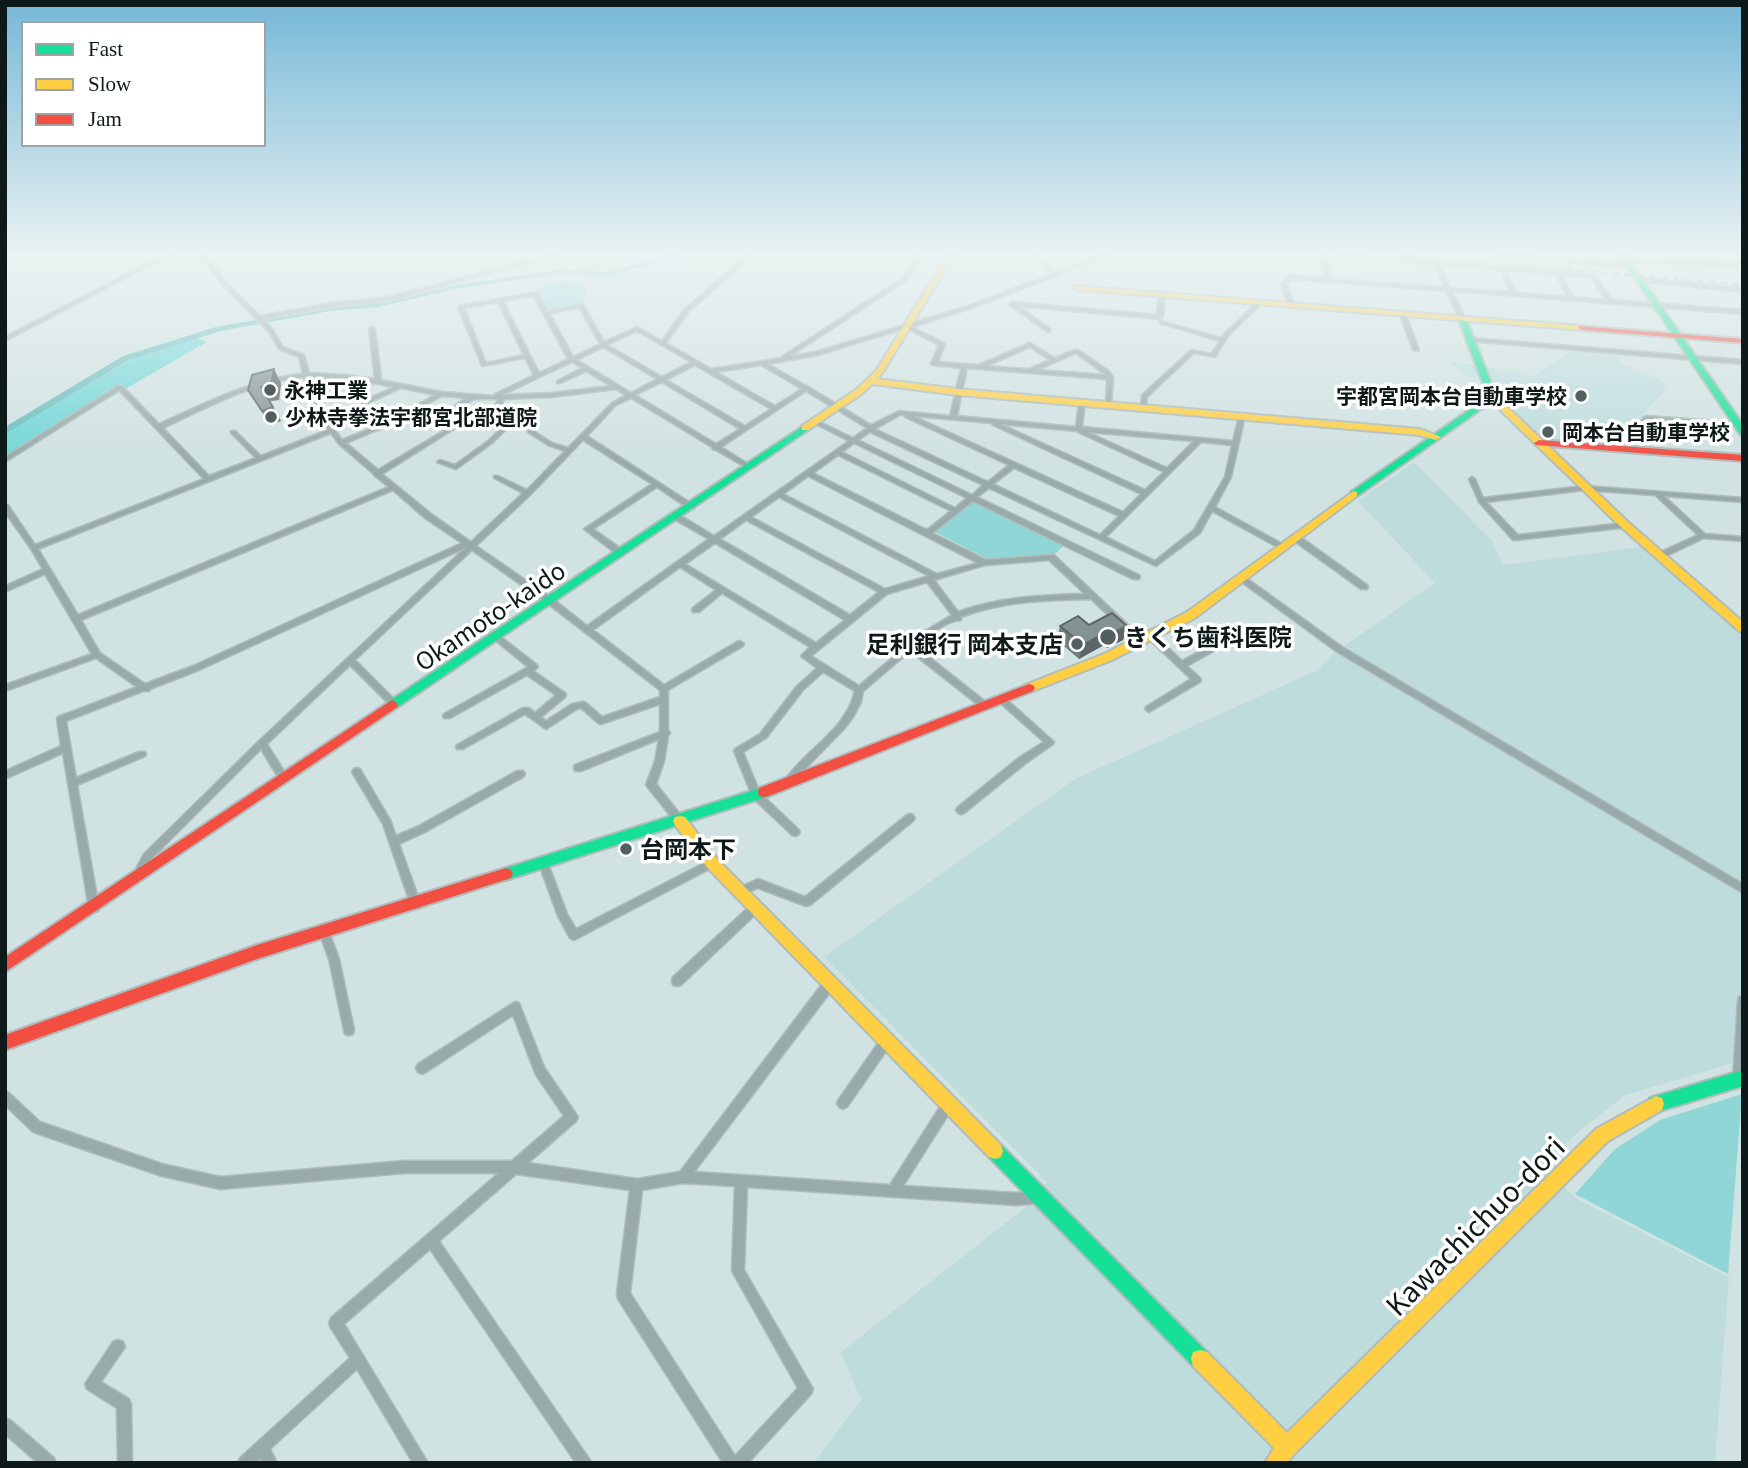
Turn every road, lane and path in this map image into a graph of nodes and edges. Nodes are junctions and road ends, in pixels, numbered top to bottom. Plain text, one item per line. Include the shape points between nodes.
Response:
1 (35, 324) edge
2 (264, 324) edge
3 (468, 324) edge
4 (511, 324) edge
5 (552, 324) edge
6 (591, 324) edge
7 (677, 324) edge
8 (835, 324) edge
9 (910, 324) edge
10 (919, 324) edge
11 (1039, 324) edge
12 (1167, 324) edge
13 (1239, 324) edge
14 (1406, 324) edge
15 (1464, 324) edge
16 (1528, 324) edge
17 (1669, 324) edge
18 (908, 327) junction
19 (372, 329) dead end
20 (1048, 330) dead end
21 (1677, 336) junction
22 (5, 339) edge
23 (1223, 340) junction
24 (1471, 340) junction
25 (1743, 341) edge
26 (663, 344) junction
27 (603, 345) junction
28 (1416, 350) dead end
29 (526, 356) junction
30 (1693, 358) junction
31 (571, 359) junction
32 (780, 359) junction
33 (1054, 360) junction
34 (696, 362) junction
35 (1743, 362) edge
36 (762, 363) junction
37 (964, 366) junction
38 (587, 368) junction
39 (978, 368) junction
40 (711, 371) junction
41 (1029, 372) junction
42 (309, 375) junction
43 (537, 376) junction
44 (1110, 377) junction
45 (378, 379) junction
46 (662, 380) junction
47 (559, 382) dead end
48 (871, 382) junction
49 (401, 386) junction
50 (617, 387) junction
51 (807, 388) junction
52 (957, 392) junction
53 (441, 394) junction
54 (632, 396) junction
55 (472, 397) junction
56 (502, 397) junction
57 (1493, 398) junction
58 (491, 399) junction
59 (1082, 402) junction
60 (1109, 405) junction
61 (839, 407) junction
62 (1143, 407) junction
63 (774, 408) junction
64 (414, 409) dead end
65 (899, 413) junction
66 (1242, 416) junction
67 (953, 418) junction
68 (438, 419) dead end
69 (324, 421) junction
70 (988, 421) junction
71 (816, 422) junction
72 (382, 426) dead end
73 (159, 427) junction
74 (1741, 427) edge
75 (452, 428) dead end
76 (744, 428) junction
77 (870, 428) junction
78 (1079, 429) junction
79 (331, 431) junction
80 (530, 431) dead end
81 (233, 432) dead end
82 (1634, 432) dead end
83 (582, 436) junction
84 (1436, 437) junction
85 (854, 440) junction
86 (1199, 440) junction
87 (341, 443) junction
88 (1236, 443) junction
89 (1539, 443) junction
90 (715, 448) junction
91 (568, 450) junction
92 (837, 452) junction
93 (1743, 458) edge
94 (260, 459) junction
95 (5, 460) edge
96 (440, 462) dead end
97 (1013, 466) junction
98 (749, 467) junction
99 (1168, 471) junction
100 (808, 473) junction
101 (376, 474) junction
102 (496, 477) dead end
103 (1472, 479) dead end
104 (209, 480) junction
105 (657, 484) junction
106 (988, 485) junction
107 (392, 488) junction
108 (1584, 488) junction
109 (528, 493) junction
110 (1146, 493) junction
111 (1656, 493) junction
112 (778, 494) junction
113 (971, 498) junction
114 (1743, 499) edge
115 (1481, 500) junction
116 (691, 506) junction
117 (5, 507) edge
118 (1210, 507) junction
119 (954, 510) junction
120 (1123, 515) junction
121 (675, 516) junction
122 (746, 517) junction
123 (1625, 525) junction
124 (928, 533) junction
125 (1703, 536) junction
126 (1101, 538) junction
127 (1296, 538) junction
128 (714, 539) junction
129 (1743, 539) edge
130 (470, 545) junction
131 (1284, 547) junction
132 (34, 548) junction
133 (621, 552) junction
134 (1660, 556) junction
135 (985, 563) junction
136 (680, 564) junction
137 (47, 570) junction
138 (1136, 577) dead end
139 (933, 578) junction
140 (1242, 578) junction
141 (1364, 587) dead end
142 (5, 589) edge
143 (722, 589) junction
144 (884, 592) junction
145 (1092, 596) junction
146 (550, 601) junction
147 (696, 610) dead end
148 (958, 618) junction
149 (76, 619) junction
150 (850, 619) junction
151 (1743, 628) edge
152 (587, 630) junction
153 (497, 637) junction
154 (1232, 637) dead end
155 (1147, 639) junction
156 (740, 644) dead end
157 (816, 647) junction
158 (911, 647) junction
159 (97, 655) junction
160 (350, 660) junction
161 (1182, 666) junction
162 (822, 667) junction
163 (527, 671) junction
164 (5, 688) edge
165 (146, 689) junction
166 (859, 690) junction
167 (664, 694) junction
168 (1001, 699) junction
169 (395, 705) junction
170 (984, 705) junction
171 (1149, 709) dead end
172 (447, 716) dead end
173 (536, 718) junction
174 (666, 733) junction
175 (262, 743) junction
176 (460, 747) dead end
177 (65, 748) junction
178 (142, 754) dead end
179 (578, 768) dead end
180 (357, 772) dead end
181 (520, 774) dead end
182 (5, 775) edge
183 (284, 779) junction
184 (72, 783) junction
185 (788, 783) junction
186 (756, 795) junction
187 (961, 810) dead end
188 (911, 818) dead end
189 (680, 821) junction
190 (795, 832) dead end
191 (393, 842) junction
192 (712, 863) junction
193 (544, 864) junction
194 (136, 879) junction
195 (1743, 889) edge
196 (740, 892) junction
197 (416, 905) junction
198 (756, 907) junction
199 (94, 908) junction
200 (324, 932) junction
201 (5, 965) edge
202 (677, 981) dead end
203 (830, 983) junction
204 (1743, 1001) edge
205 (349, 1030) dead end
206 (887, 1040) junction
207 (5, 1042) edge
208 (422, 1068) dead end
209 (1741, 1078) edge
210 (5, 1097) edge
211 (843, 1103) dead end
212 (949, 1104) junction
213 (511, 1167) junction
214 (683, 1177) junction
215 (741, 1180) junction
216 (638, 1185) junction
217 (893, 1191) junction
218 (1041, 1197) junction
219 (432, 1241) junction
220 (118, 1347) dead end
221 (358, 1359) junction
222 (5, 1425) edge
223 (262, 1447) junction
224 (1287, 1447) junction
225 (49, 1463) edge
226 (125, 1463) edge
227 (245, 1463) edge
228 (270, 1463) edge
229 (421, 1463) edge
230 (585, 1463) edge
231 (731, 1463) edge
232 (738, 1463) edge
233 (1275, 1463) edge

1 - 22 street
2 - 42 street via 281,348 302,356
3 - 29 street via 484,365
4 - 29 street
5 - 31 street
6 - 27 street
7 - 26 street
8 - 32 street
9 - 18 street, Okamoto-kaido
10 - 18 street
11 - 20 street
12 - 23 street
13 - 23 street
14 - 28 street
15 - 24 street
16 - 21 street
17 - 21 street
18 - 32 street via 816,354
18 - 37 street via 942,344 934,363
18 - 48 street, Okamoto-kaido
19 - 45 street
21 - 25 street
21 - 30 street
23 - 62 street via 1213,356 1192,351 1144,396
24 - 30 street
24 - 57 street
26 - 27 street via 637,328
26 - 34 street
27 - 31 street
27 - 46 street
29 - 43 street
30 - 35 street
30 - 74 street
31 - 38 street
31 - 43 street
32 - 36 street
33 - 39 street via 1030,345
33 - 41 street
33 - 44 street via 1076,351
34 - 40 street
34 - 46 street
36 - 40 street
36 - 51 street
37 - 39 street
37 - 52 street
38 - 47 street
38 - 50 street
39 - 41 street
40 - 63 street
41 - 44 street
42 - 45 street
42 - 69 street via 313,403
42 - 73 street via 262,382
43 - 58 street
44 - 60 street
45 - 49 street
46 - 54 street
46 - 76 street
48 - 52 street
48 - 61 street, Okamoto-kaido
49 - 53 street
49 - 69 street
50 - 54 street
50 - 56 street
51 - 61 street
51 - 63 street
52 - 59 street
52 - 67 street
53 - 55 street
53 - 64 street
54 - 83 street via 614,404
54 - 90 street
55 - 58 street
55 - 68 street
56 - 58 street
56 - 96 street via 497,408 519,414 456,467
57 - 84 street
57 - 89 street
59 - 60 street
59 - 78 street
60 - 62 street
61 - 71 street, Okamoto-kaido
61 - 77 street
62 - 66 street
63 - 76 street
65 - 67 street
65 - 77 street
65 - 97 street
66 - 84 street
66 - 88 street
67 - 70 street
69 - 79 street
70 - 78 street
70 - 110 street
71 - 85 street
71 - 98 street, Okamoto-kaido
72 - 87 street
73 - 95 street via 120,387
73 - 104 street
74 - 82 street via 1646,418
75 - 101 street
76 - 90 street
77 - 85 street
77 - 106 street
78 - 86 street
78 - 99 street
79 - 87 street
79 - 94 street
80 - 91 street
81 - 94 street
83 - 91 street
83 - 105 street
84 - 127 street
85 - 92 street
85 - 113 street
86 - 88 street
86 - 99 street
87 - 101 street
88 - 118 street via 1228,477
89 - 93 street
89 - 108 street
90 - 98 street
91 - 109 street
92 - 100 street
92 - 119 street
94 - 104 street
97 - 106 street
97 - 120 street
98 - 116 street, Okamoto-kaido
99 - 110 street
100 - 112 street
100 - 124 street
101 - 107 street
102 - 109 street
103 - 115 street
104 - 132 street
105 - 116 street
105 - 133 street via 588,529
106 - 113 street
106 - 126 street
107 - 130 street
107 - 149 street
108 - 111 street
108 - 115 street
108 - 123 street
109 - 130 street
110 - 120 street
111 - 114 street
111 - 125 street
112 - 122 street
112 - 139 street
113 - 119 street
113 - 138 street
115 - 123 street via 1516,538
116 - 121 street, Okamoto-kaido
117 - 132 street
118 - 126 street via 1197,531 1156,564
118 - 131 street
119 - 124 street
120 - 126 street
121 - 128 street
121 - 133 street, Okamoto-kaido
122 - 128 street
122 - 144 street
123 - 134 street
124 - 135 street
125 - 129 street
125 - 134 street
127 - 131 street
127 - 141 street
128 - 136 street
128 - 150 street
130 - 146 street
130 - 160 street
130 - 165 street
131 - 140 street
132 - 137 street
133 - 146 street, Okamoto-kaido
134 - 151 street
135 - 139 street
135 - 145 street via 1051,557
136 - 143 street
136 - 152 street
137 - 142 street
137 - 149 street
139 - 144 street
139 - 148 street
140 - 155 street via 1191,615
140 - 195 street via 1339,649
143 - 147 street
143 - 157 street
144 - 150 street
145 - 148 street via 1007,600
145 - 155 street
146 - 152 street
146 - 153 street, Okamoto-kaido
148 - 158 street via 935,627
149 - 159 street
150 - 157 street
152 - 167 street
153 - 163 street via 534,667
153 - 169 street, Okamoto-kaido
154 - 161 street
155 - 161 street
155 - 168 street
156 - 167 street
157 - 162 street via 805,656
158 - 166 street
158 - 170 street
159 - 164 street
159 - 165 street
160 - 169 street
160 - 175 street
161 - 171 street via 1197,680
162 - 166 street
162 - 186 street via 763,736 738,751
163 - 172 street
163 - 173 street via 562,695
165 - 177 street via 61,719
166 - 185 street via 858,703
167 - 173 street via 601,720 583,705 546,726
167 - 174 street
168 - 170 street
168 - 187 street via 1050,742
169 - 183 street, Okamoto-kaido
170 - 185 street
173 - 176 street via 526,710
174 - 179 street
174 - 189 street via 651,785
175 - 183 street
175 - 194 street via 148,857
177 - 182 street
177 - 184 street
178 - 184 street
180 - 191 street
181 - 191 street
183 - 194 street, Okamoto-kaido
184 - 199 street
185 - 186 street
186 - 189 street
186 - 190 street
188 - 196 street via 806,902 758,883
189 - 192 street
189 - 193 street
191 - 197 street
192 - 193 street via 573,935
192 - 196 street
193 - 197 street
194 - 199 street, Okamoto-kaido
196 - 198 street
197 - 200 street
198 - 202 street
198 - 203 street
199 - 201 street, Okamoto-kaido
200 - 205 street
200 - 207 street
203 - 206 street
203 - 214 street
204 - 209 street
206 - 211 street
206 - 212 street
208 - 213 street via 515,1007 540,1071 572,1117
209 - 224 street, Kawachichuo-dori via 1650,1104 1624,1117
210 - 213 street via 36,1127 162,1170 220,1182 404,1167
212 - 217 street
212 - 218 street
213 - 216 street
213 - 219 street
214 - 215 street
214 - 216 street
215 - 217 street
215 - 232 street via 737,1271 806,1389
216 - 231 street via 623,1294
217 - 218 street
218 - 224 street
219 - 221 street via 336,1323
219 - 230 street
220 - 226 street via 92,1384 124,1404
221 - 223 street
221 - 229 street
222 - 225 street
223 - 227 street
223 - 228 street
224 - 233 street, Kawachichuo-dori

